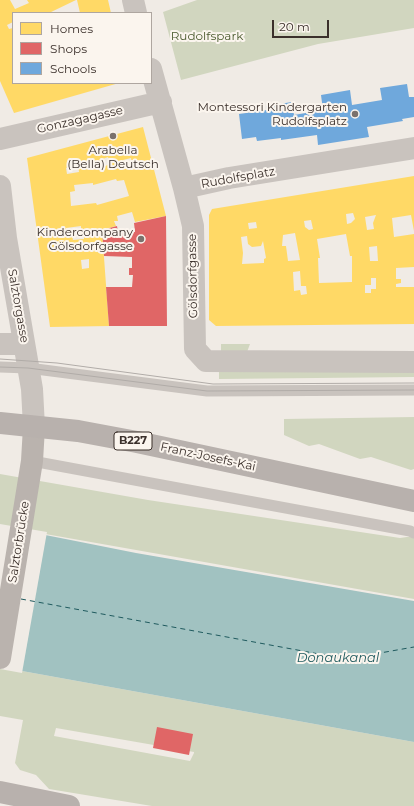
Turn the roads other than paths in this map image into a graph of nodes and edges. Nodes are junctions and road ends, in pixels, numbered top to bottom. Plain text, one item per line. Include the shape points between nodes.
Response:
1 (133, 0) edge
2 (136, 12) edge
3 (152, 72) edge
4 (161, 102) junction
5 (0, 139) edge
6 (414, 148) edge
7 (0, 186) edge
8 (184, 188) junction
9 (0, 344) edge
10 (24, 344) junction
11 (414, 362) edge
12 (0, 367) edge
13 (28, 368) junction
14 (414, 390) edge
15 (0, 424) edge
16 (34, 427) junction
17 (31, 469) junction
18 (414, 501) edge
19 (414, 533) edge
20 (0, 658) edge
21 (0, 792) edge
22 (69, 806) edge

1 - 2 street
3 - 4 street, Rudolfsplatz
4 - 5 street, Gonzagagasse
4 - 8 street, Rudolfsplatz
6 - 8 street, Rudolfsplatz via 229,178
7 - 10 street, Salztorgasse
8 - 11 street, Gölsdorfgasse via 193,226 195,349 206,361
9 - 10 street
10 - 13 street, Salztorgasse
12 - 13 lane
13 - 14 lane via 207,391
13 - 16 street, Salztorgasse
15 - 16 main road, Franz-Josefs-Kai / B227
16 - 17 street, Salztorbrücke
16 - 18 main road, Franz-Josefs-Kai / B227 via 78,431 137,442
17 - 19 lane
17 - 20 street, Salztorbrücke
21 - 22 main road

